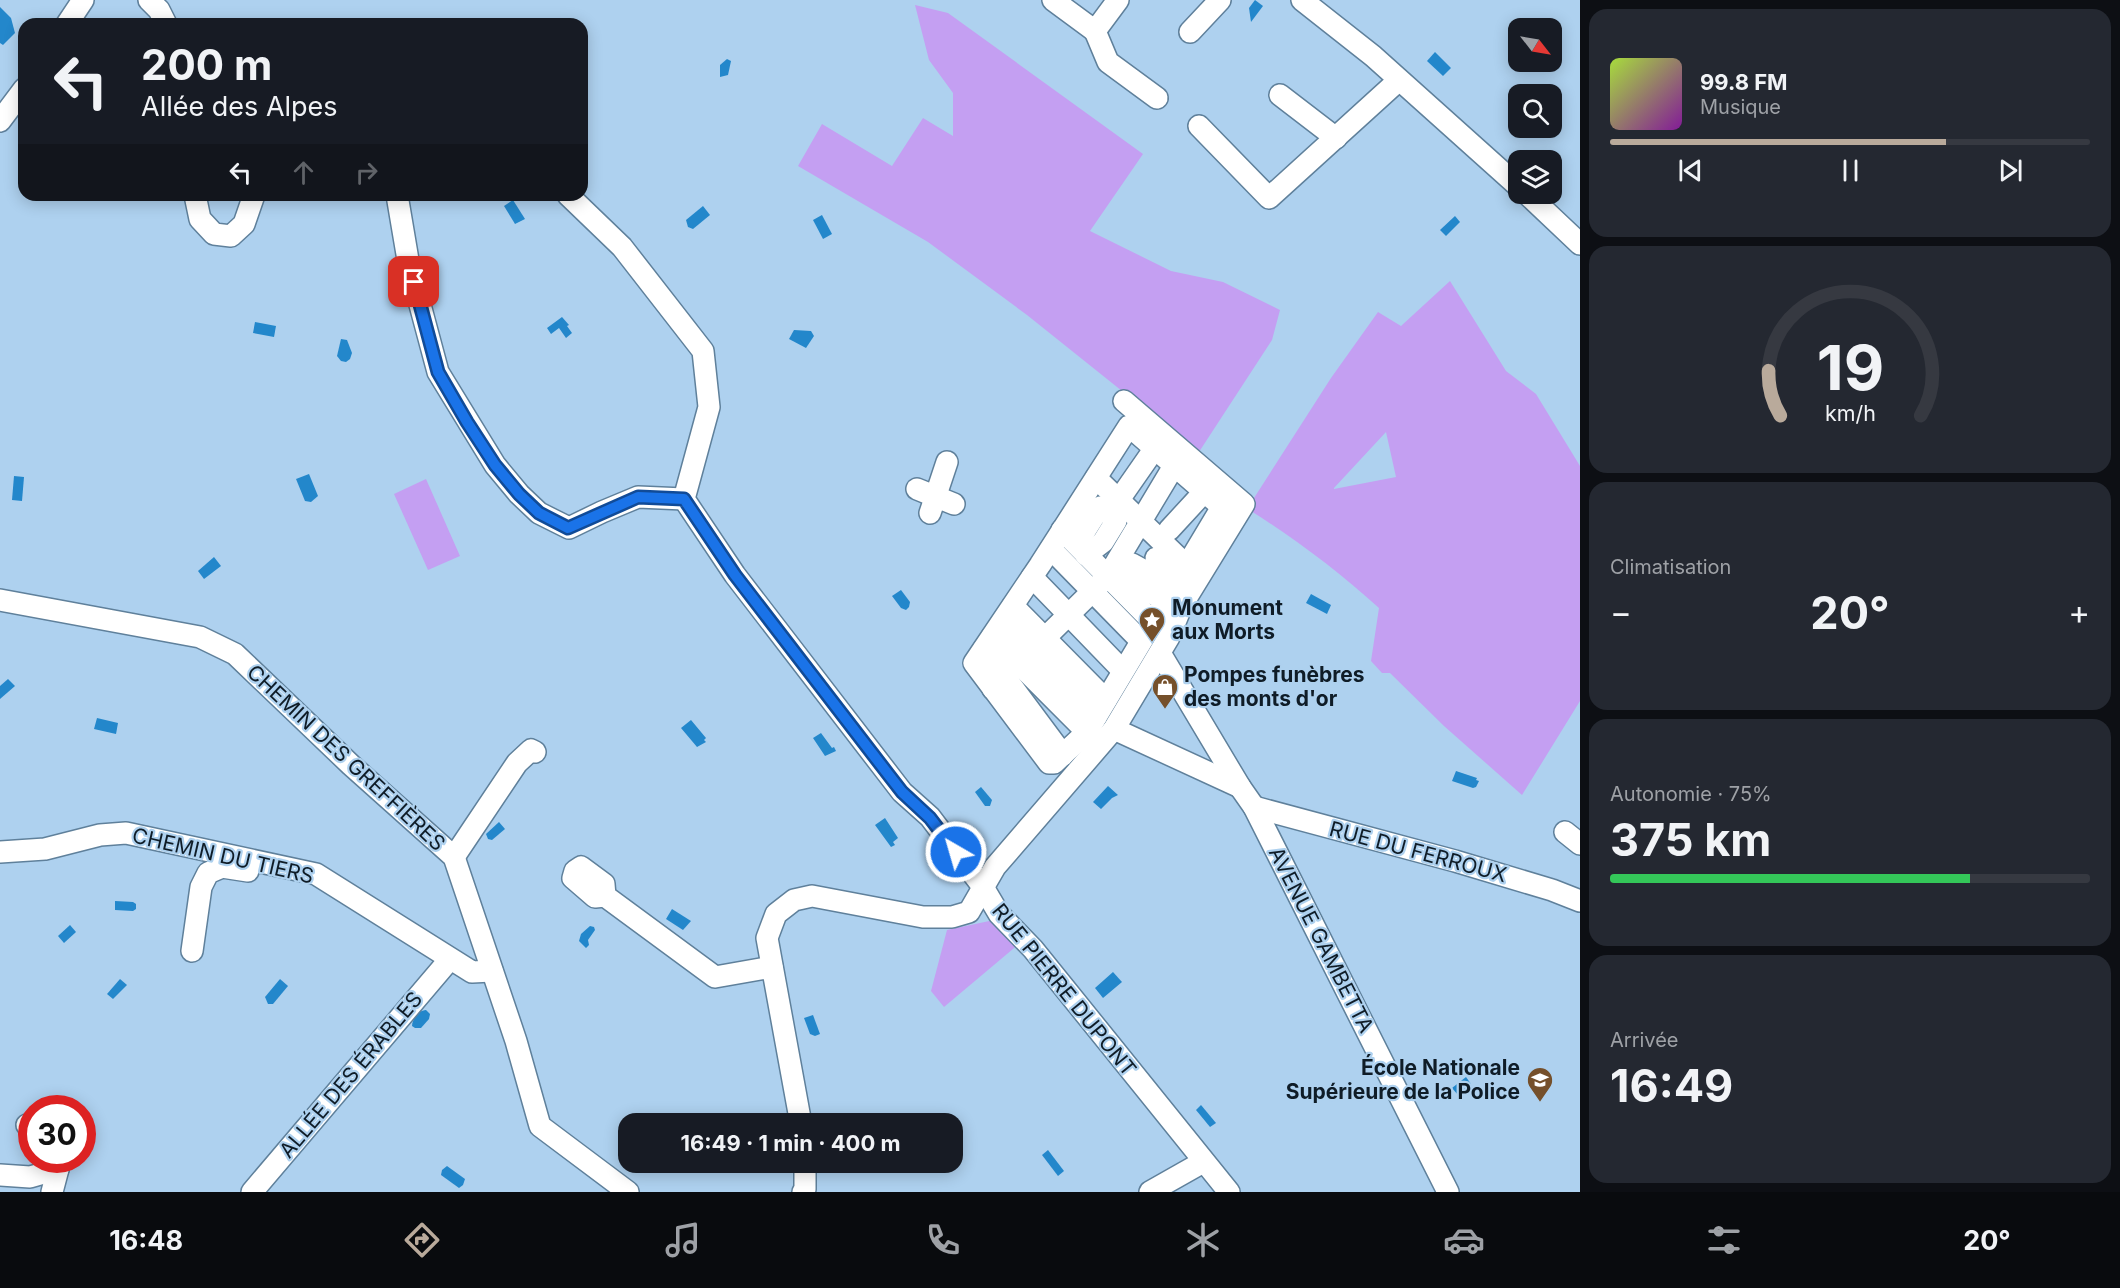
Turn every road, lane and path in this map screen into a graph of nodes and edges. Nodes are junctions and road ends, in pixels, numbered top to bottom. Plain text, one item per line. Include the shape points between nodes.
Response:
1 (83, 0) edge
2 (149, 0) edge
3 (1053, 0) edge
4 (1118, 0) edge
5 (1220, 0) edge
6 (1302, 0) edge
7 (71, 18) edge
8 (163, 18) edge
9 (1095, 31) junction
10 (1190, 32) dead end
11 (1399, 80) junction
12 (1280, 95) dead end
13 (18, 97) edge
14 (1157, 98) dead end
15 (0, 121) edge
16 (1199, 126) dead end
17 (1336, 138) junction
18 (1508, 177) edge
19 (196, 201) edge
20 (252, 201) edge
21 (398, 201) edge
22 (574, 201) edge
23 (1538, 204) edge
24 (1580, 244) edge
25 (1124, 401) dead end
26 (1129, 448) dead end
27 (1150, 455) junction
28 (1174, 466) junction
29 (1096, 478) junction
30 (684, 499) junction
31 (1114, 507) junction
32 (1072, 532) junction
33 (1086, 555) junction
34 (1017, 599) junction
35 (0, 600) edge
36 (1108, 620) junction
37 (1134, 647) junction
38 (1162, 648) junction
39 (535, 752) dead end
40 (1240, 787) junction
41 (1254, 807) junction
42 (0, 852) edge
43 (454, 857) junction
44 (283, 865) junction
45 (983, 886) junction
46 (605, 896) dead end
47 (1580, 901) edge
48 (192, 951) dead end
49 (450, 959) junction
50 (772, 967) junction
51 (492, 971) junction
52 (799, 1113) edge
53 (1203, 1162) junction
54 (38, 1173) edge
55 (55, 1173) edge
56 (805, 1173) edge
57 (0, 1174) edge
58 (52, 1192) edge
59 (252, 1192) edge
60 (628, 1192) edge
61 (803, 1192) edge
62 (1150, 1192) edge
63 (1229, 1192) edge
64 (1448, 1192) edge

1 - 7 street
2 - 8 street
3 - 9 street
4 - 9 street
5 - 10 street
6 - 11 street
9 - 14 street via 1108,62
11 - 17 street
11 - 18 street
12 - 17 street
13 - 15 street
16 - 17 street via 1269,198
19 - 20 street via 200,219 213,234 231,236 244,224
21 - 30 street via 408,260 438,372 495,465 519,494 539,513 568,528 638,497
22 - 30 street via 622,247 703,351 709,406
23 - 24 street
25 - 38 street via 1244,504 1182,605
26 - 27 street
27 - 28 street
27 - 29 street via 1129,426
27 - 31 street
28 - 36 street
28 - 36 street
29 - 31 street
29 - 32 street
30 - 45 street, RUE PIERRE DUPONT via 735,575 887,773 930,818
31 - 32 street via 1100,507
31 - 33 street via 1116,521 1103,542
31 - 36 street
32 - 33 street
32 - 34 street
33 - 36 street
34 - 36 street
34 - 36 street
34 - 36 street
34 - 36 street
35 - 43 street, CHEMIN DES GREFFIÈRES via 200,637 235,654
36 - 37 street
36 - 37 street
36 - 37 street
36 - 37 street
36 - 38 street
36 - 40 street
36 - 45 street via 1055,795
37 - 38 street
38 - 40 street, AVENUE GAMBETTA
39 - 43 street via 531,750 517,763
40 - 41 street, AVENUE GAMBETTA
41 - 47 street, RUE DU FERROUX via 1455,861
41 - 64 street, AVENUE GAMBETTA
42 - 44 street, CHEMIN DU TIERS via 45,849 126,833
43 - 51 street, CHEMIN DES GREFFIÈRES
44 - 48 street via 280,872 272,874 222,867 208,873 201,886
44 - 49 street, CHEMIN DU TIERS via 316,874
45 - 50 street via 969,912 952,917 922,917 812,896 795,900 776,914 767,938
45 - 53 street, RUE PIERRE DUPONT via 999,914 1033,949
46 - 50 street via 715,977
49 - 51 street, CHEMIN DU TIERS via 472,972
49 - 59 street, ALLÉE DES ÉRABLES
50 - 52 street
51 - 60 street, CHEMIN DES GREFFIÈRES via 540,1126
53 - 62 street
53 - 63 street, RUE PIERRE DUPONT
54 - 57 street via 30,1177
55 - 58 street
56 - 61 street

